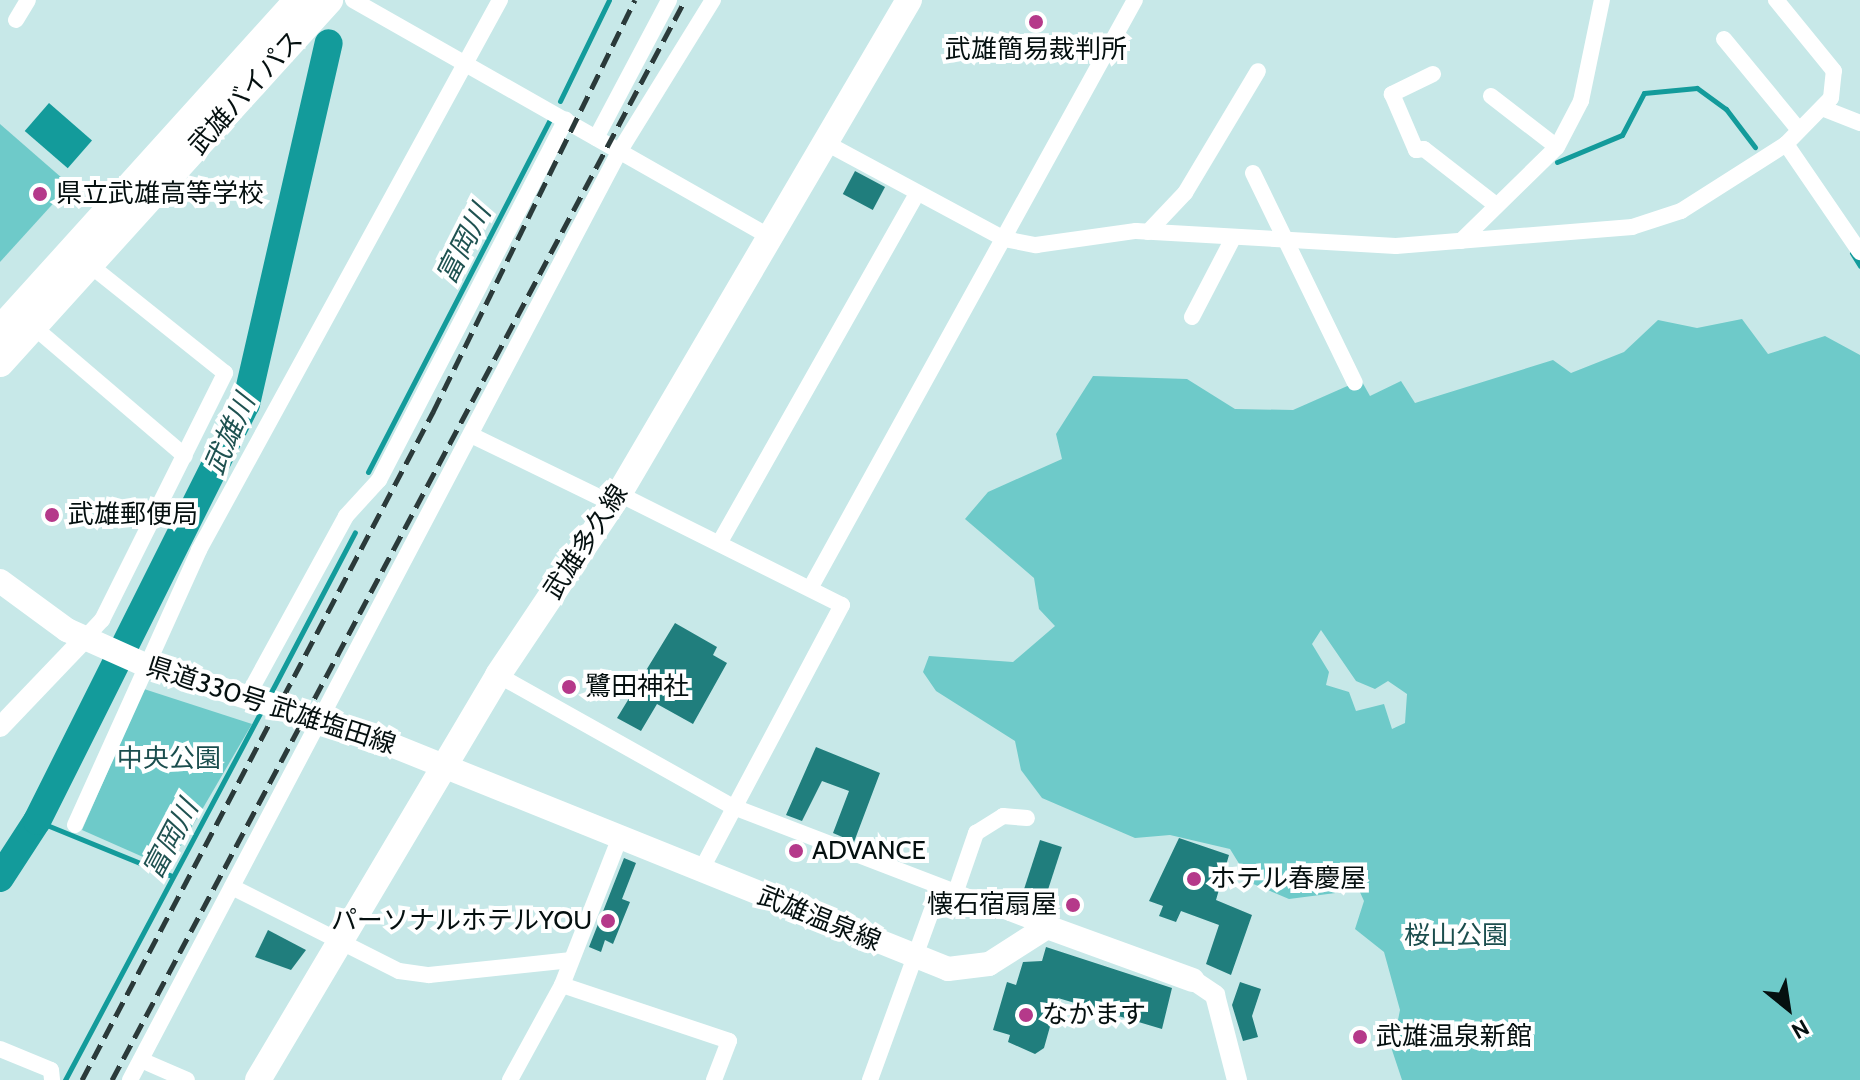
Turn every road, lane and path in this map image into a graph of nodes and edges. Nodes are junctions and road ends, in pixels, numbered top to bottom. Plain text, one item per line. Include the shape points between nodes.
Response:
1 (28, 0) edge
2 (298, 0) edge
3 (329, 0) edge
4 (353, 0) edge
5 (500, 0) edge
6 (669, 0) edge
7 (713, 0) edge
8 (909, 0) edge
9 (1135, 0) edge
10 (1602, 0) edge
11 (1776, 0) edge
12 (16, 20) dead end
13 (1724, 39) dead end
14 (467, 62) junction
15 (1258, 71) dead end
16 (1433, 74) dead end
17 (1491, 96) dead end
18 (1822, 108) junction
19 (566, 120) junction
20 (1860, 123) edge
21 (1799, 130) junction
22 (596, 138) junction
23 (826, 143) junction
24 (1786, 144) junction
25 (1557, 147) junction
26 (619, 152) junction
27 (1253, 173) dead end
28 (917, 194) junction
29 (1496, 205) junction
30 (1148, 232) junction
31 (771, 237) junction
32 (1004, 239) junction
33 (1232, 240) junction
34 (1461, 241) junction
35 (1287, 242) junction
36 (1860, 252) edge
37 (91, 266) junction
38 (1192, 317) dead end
39 (35, 328) junction
40 (0, 330) edge
41 (0, 363) edge
42 (1355, 383) dead end
43 (471, 435) junction
44 (185, 456) junction
45 (616, 499) junction
46 (721, 540) junction
47 (0, 581) edge
48 (812, 585) junction
49 (92, 641) junction
50 (145, 665) junction
51 (498, 675) junction
52 (262, 701) junction
53 (320, 720) junction
54 (0, 727) edge
55 (444, 765) junction
56 (731, 806) junction
57 (1027, 818) dead end
58 (75, 825) dead end
59 (620, 837) junction
60 (700, 872) junction
61 (232, 887) junction
62 (948, 891) junction
63 (1047, 927) junction
64 (340, 940) junction
65 (914, 957) junction
66 (571, 960) junction
67 (1193, 980) joint
68 (562, 985) junction
69 (0, 1049) edge
70 (141, 1060) junction
71 (52, 1080) edge
72 (130, 1080) edge
73 (187, 1080) edge
74 (258, 1080) edge
75 (511, 1080) edge
76 (714, 1080) edge
77 (870, 1080) edge
78 (1237, 1080) edge

1 - 12 street
2 - 40 highway, 武雄バイパス
3 - 37 highway, 武雄バイパス
4 - 14 street
5 - 14 street
6 - 22 street
7 - 26 street
8 - 23 main road, 武雄多久線
9 - 32 street
10 - 25 street via 1581,101
11 - 18 street via 1834,71 1836,85
13 - 21 street
14 - 19 street
14 - 50 street via 258,439
15 - 30 street via 1185,193
16 - 29 street via 1392,94 1416,150
17 - 25 street
18 - 20 street
18 - 21 street
19 - 22 street
19 - 52 street via 379,480 346,516
21 - 24 street
22 - 26 street
23 - 28 street
23 - 31 main road, 武雄多久線
24 - 34 street via 1658,222
24 - 36 street
25 - 29 street
26 - 31 street
26 - 43 street
27 - 35 street
28 - 32 street
28 - 46 street
29 - 34 street
30 - 32 street via 1053,246
30 - 33 street
31 - 45 main road, 武雄多久線
32 - 48 street
33 - 35 street
33 - 38 street
34 - 35 street
35 - 42 street
37 - 39 highway, 武雄バイパス
37 - 44 street via 225,373
39 - 41 highway, 武雄バイパス
39 - 44 street
43 - 45 street
43 - 53 street
44 - 49 street
45 - 46 street via 716,547
45 - 51 main road, 武雄多久線
46 - 48 street
47 - 49 main road, 県道330号 武雄塩田線
48 - 56 street via 842,605
49 - 50 main road, 県道330号 武雄塩田線
49 - 54 street
50 - 52 main road, 県道330号 武雄塩田線
50 - 58 street
51 - 55 main road, 武雄多久線
51 - 56 street
52 - 53 main road, 県道330号 武雄塩田線
53 - 55 main road, 県道330号 武雄塩田線
53 - 61 street
55 - 59 main road, 武雄温泉線
55 - 64 main road, 武雄多久線
56 - 60 street
56 - 62 street
57 - 62 street via 1003,816 976,833
59 - 60 main road, 武雄温泉線
59 - 66 street
60 - 65 main road, 武雄温泉線
61 - 64 street
61 - 70 street
62 - 63 street
62 - 65 street
63 - 65 main road, 武雄温泉線 via 975,969
63 - 67 main road
64 - 66 street via 415,974
64 - 74 main road, 武雄多久線
65 - 77 street
66 - 68 street
67 - 78 street via 1215,995
68 - 75 street
68 - 76 street via 729,1041
69 - 71 street via 51,1070
70 - 72 street
70 - 73 street

